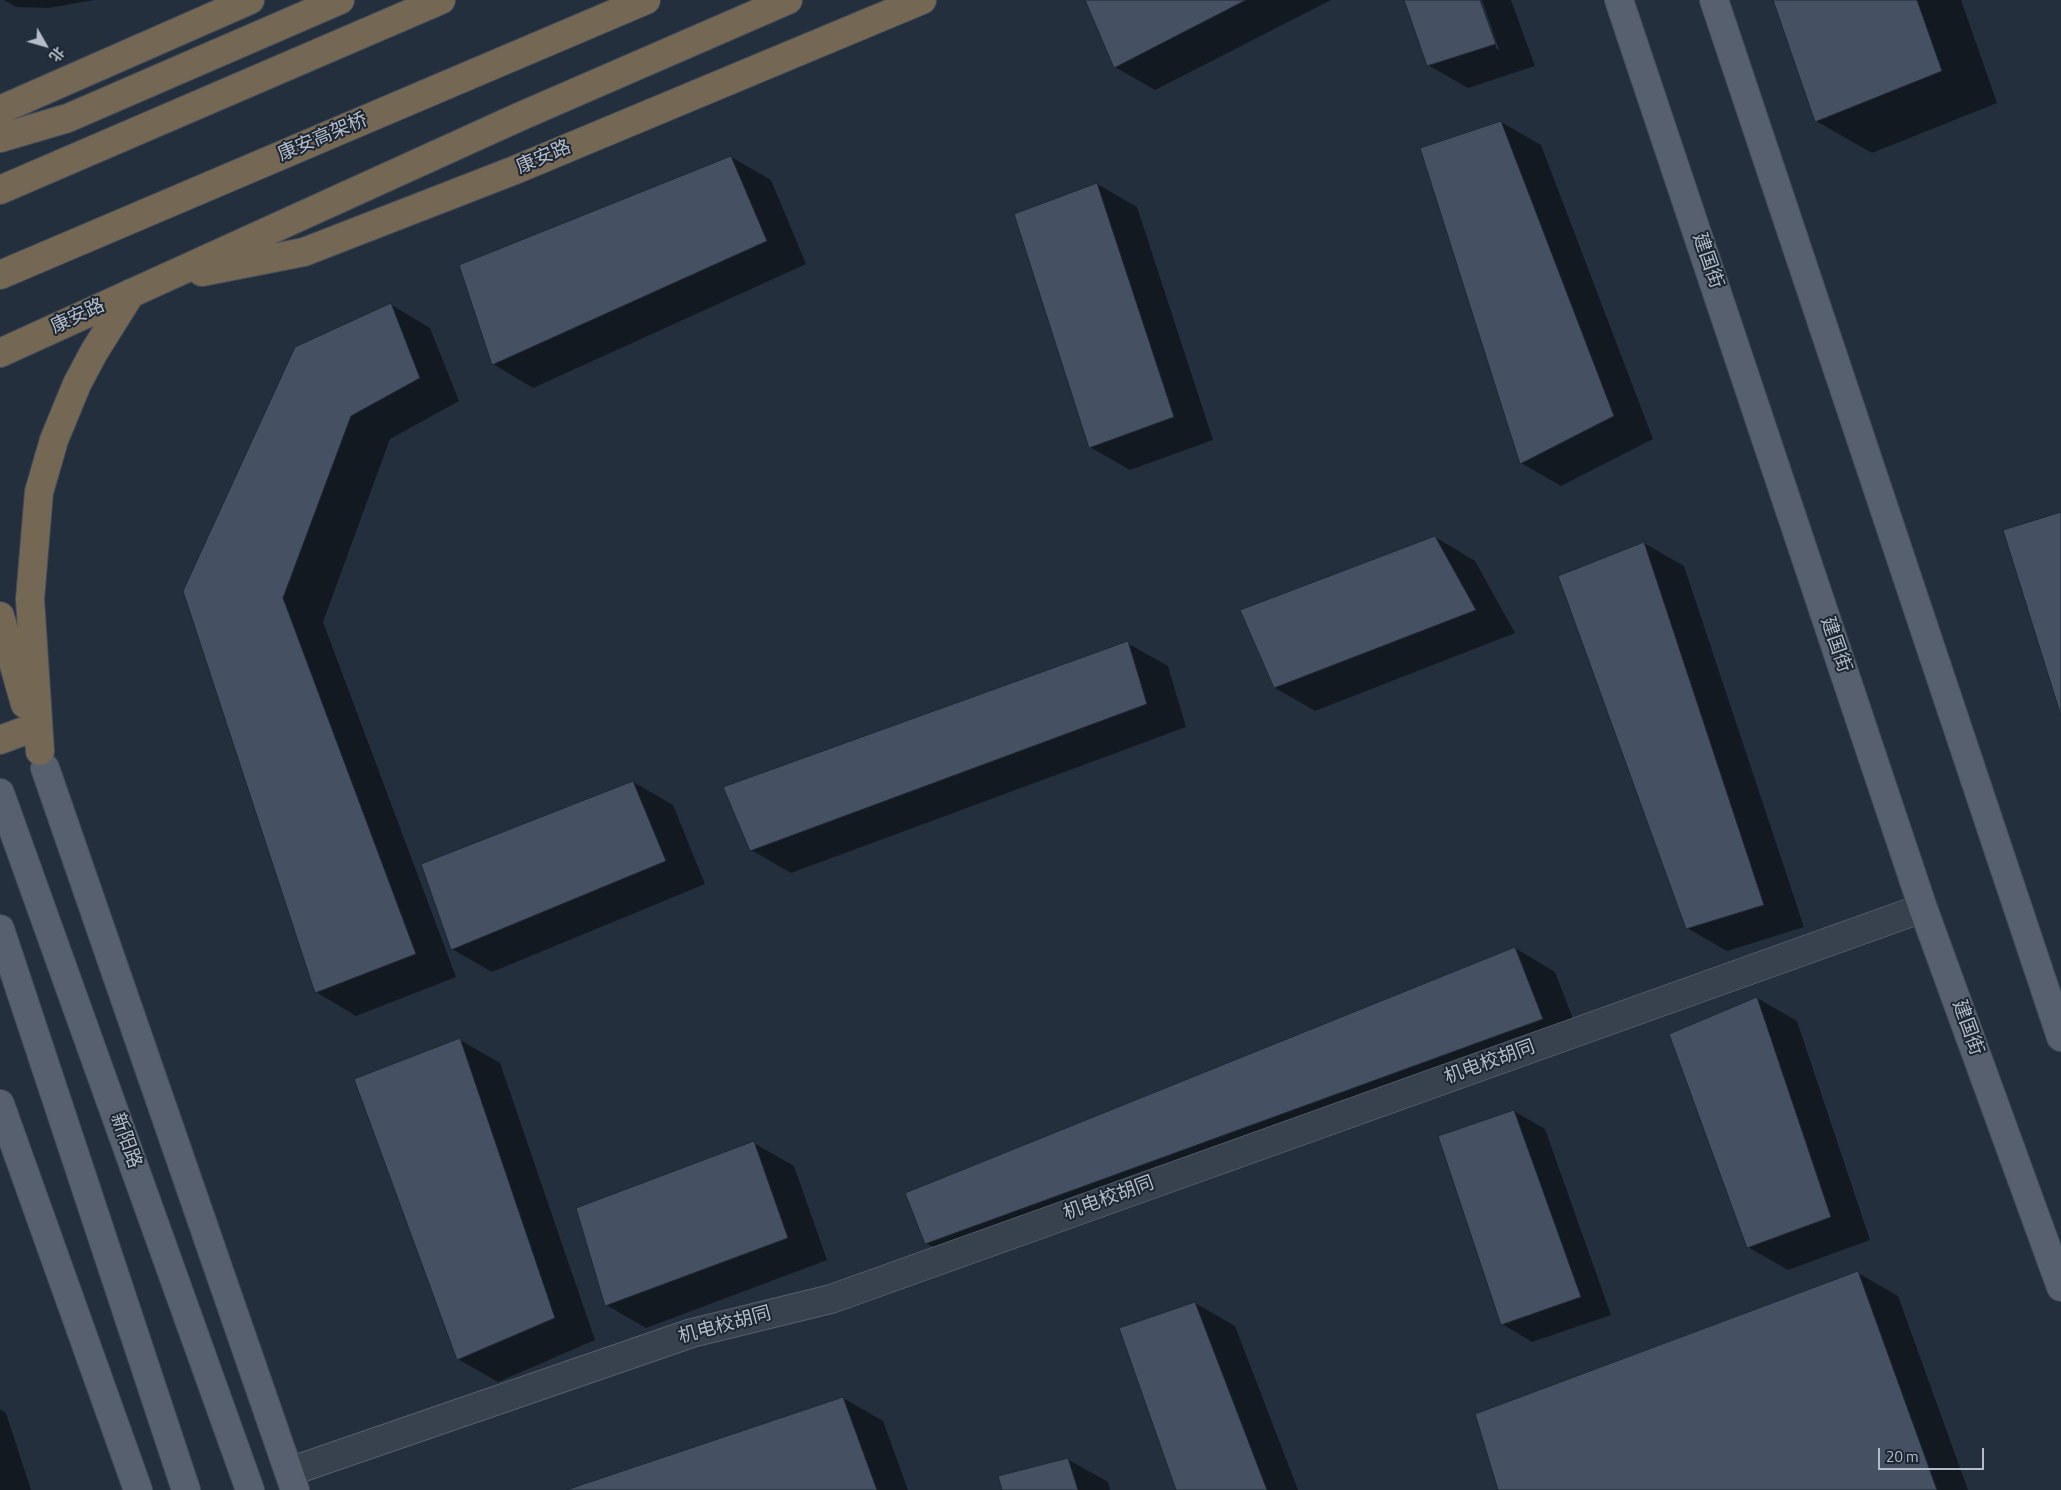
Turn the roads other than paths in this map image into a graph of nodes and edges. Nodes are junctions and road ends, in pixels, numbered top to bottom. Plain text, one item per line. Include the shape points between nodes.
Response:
1 (250, 0) edge
2 (340, 0) edge
3 (441, 0) edge
4 (646, 0) edge
5 (788, 0) edge
6 (922, 0) edge
7 (1619, 0) edge
8 (1714, 0) edge
9 (0, 110) edge
10 (0, 138) edge
11 (0, 190) edge
12 (0, 275) edge
13 (156, 281) junction
14 (132, 292) junction
15 (0, 352) edge
16 (0, 616) edge
17 (0, 740) edge
18 (39, 749) junction
19 (0, 793) edge
20 (1923, 908) junction
21 (0, 929) edge
22 (2061, 1037) edge
23 (0, 1104) edge
24 (2061, 1286) edge
25 (292, 1481) edge
26 (138, 1490) edge
27 (186, 1490) edge
28 (250, 1490) edge

1 - 9 highway
2 - 10 highway via 68,118
3 - 11 highway
4 - 12 highway, 康安高架桥
5 - 13 highway, 康安路
6 - 13 highway, 康安路 via 515,170 304,252
7 - 20 main road, 建国街
8 - 22 main road
13 - 14 highway, 康安路
14 - 15 highway, 康安路
14 - 18 highway via 77,384 54,440 39,492 30,599
16 - 18 highway
17 - 18 highway
18 - 25 main road
19 - 28 main road, 新阳路
20 - 24 main road, 建国街
20 - 25 street, 机电校胡同 via 831,1299 692,1333
21 - 27 main road
23 - 26 main road

